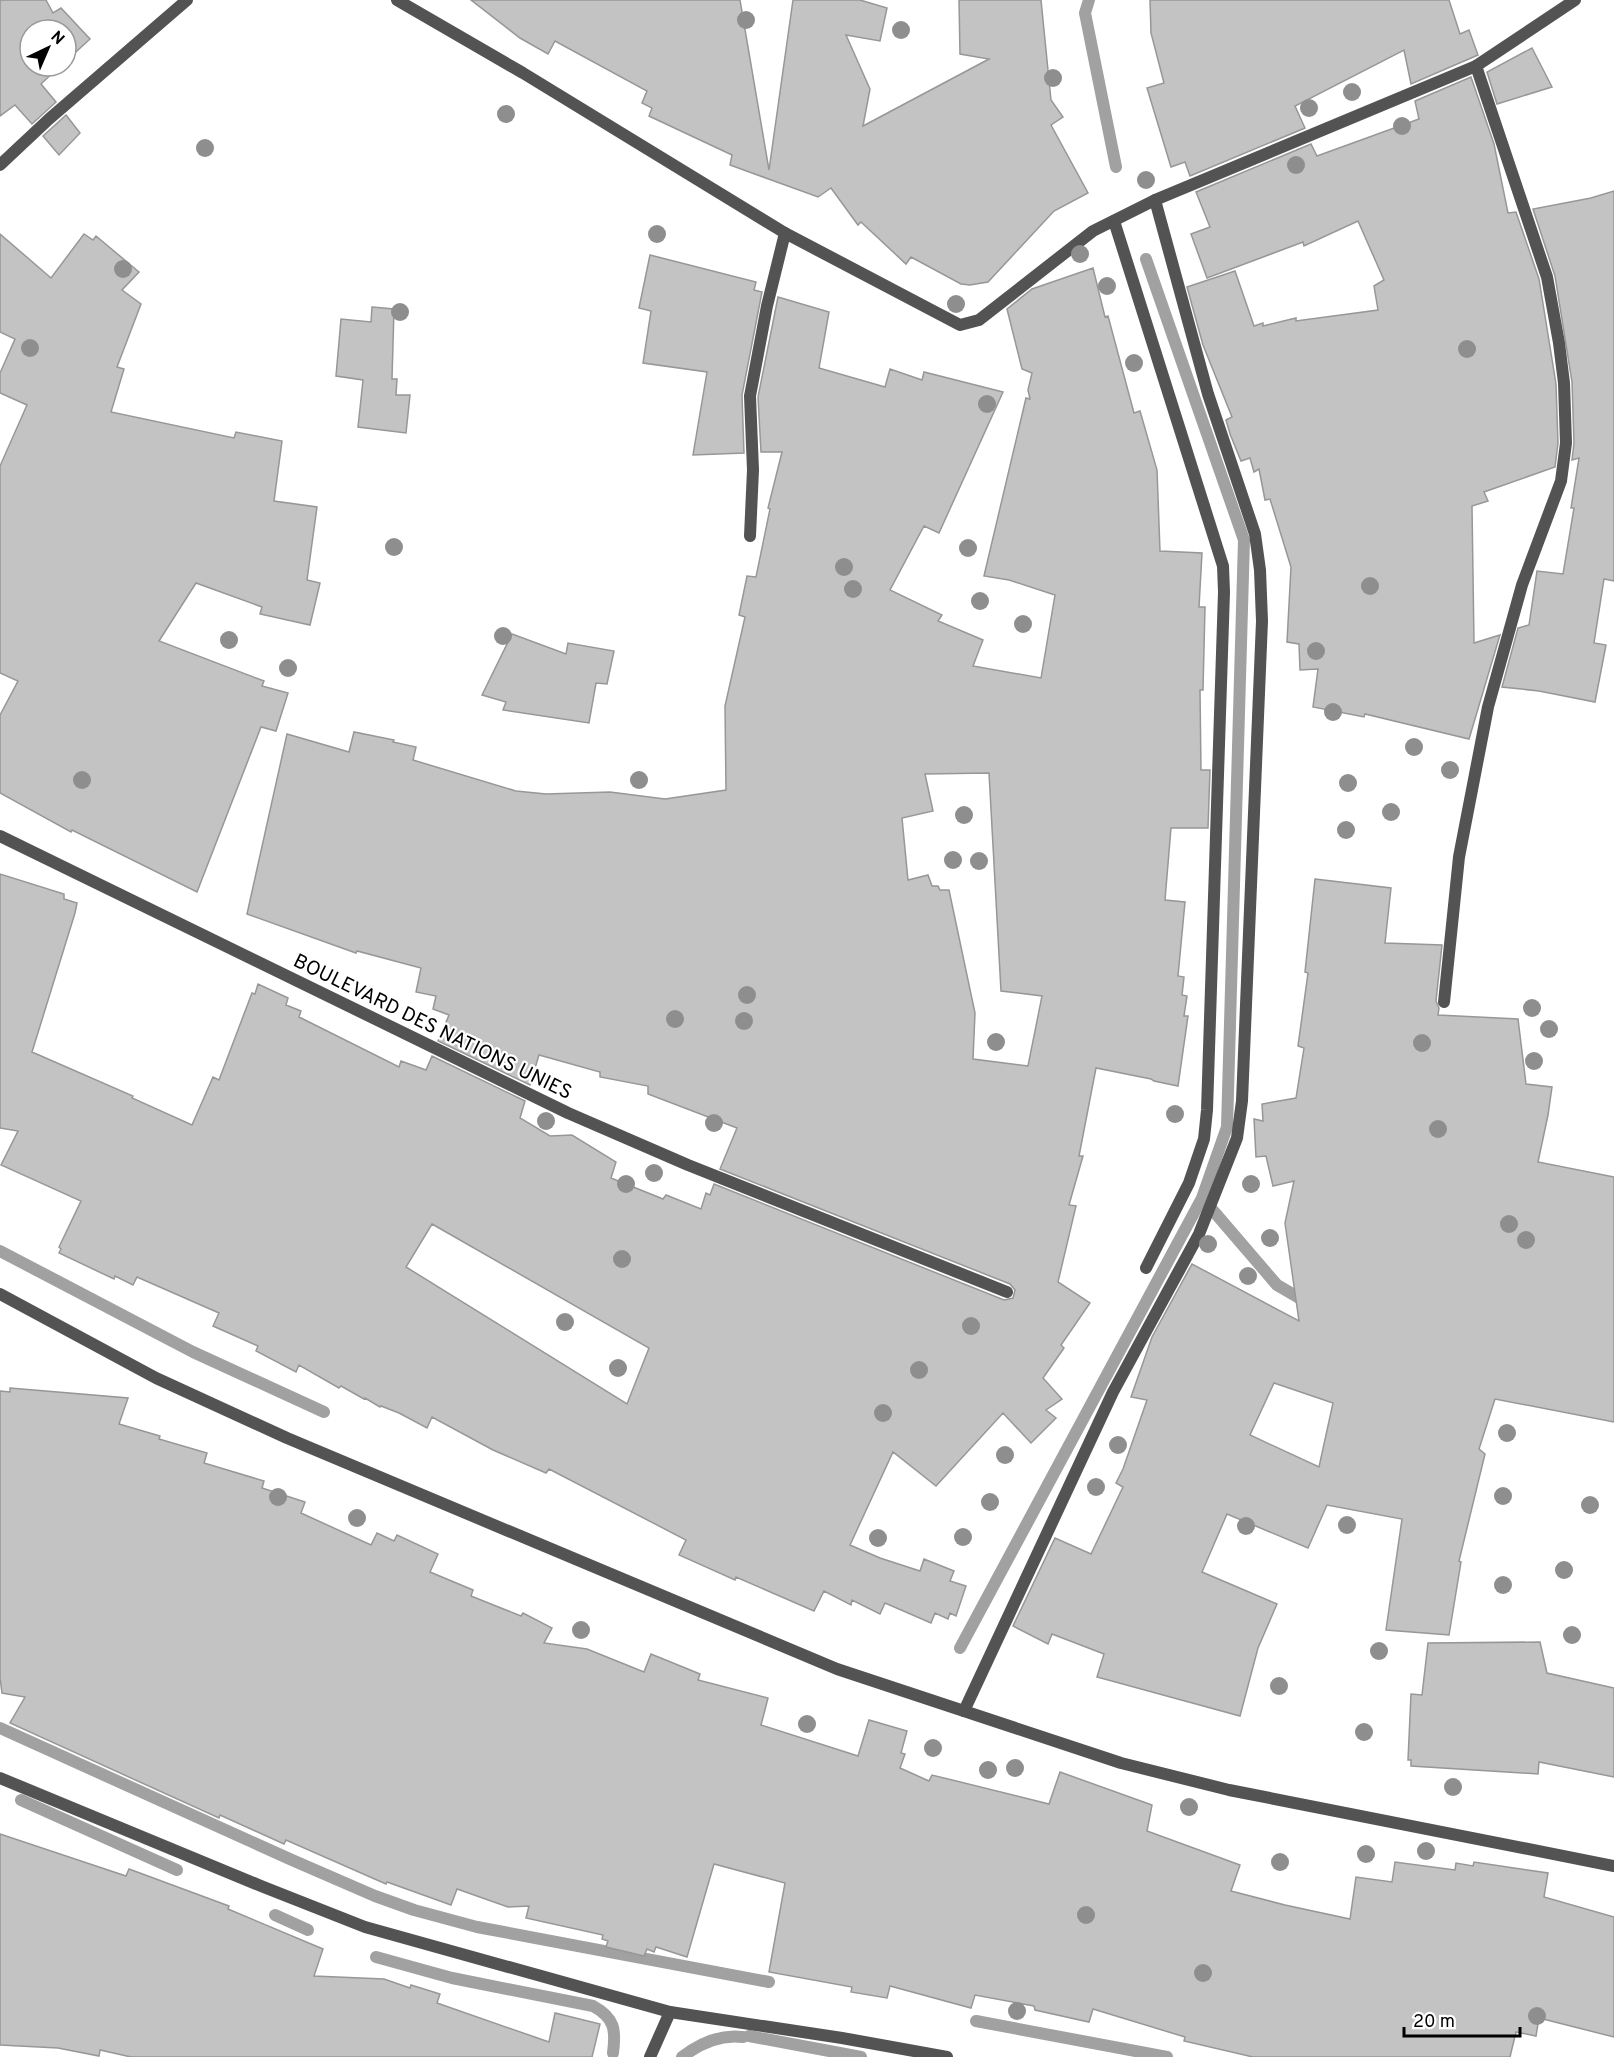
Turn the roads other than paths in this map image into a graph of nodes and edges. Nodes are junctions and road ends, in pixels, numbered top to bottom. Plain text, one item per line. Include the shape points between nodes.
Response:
1 (187, 0) edge
2 (397, 0) edge
3 (1575, 0) edge
4 (1476, 66) junction
5 (0, 165) edge
6 (1155, 200) junction
7 (1114, 221) junction
8 (785, 233) junction
9 (750, 536) dead end
10 (0, 836) edge
11 (1444, 1002) dead end
12 (1146, 1268) dead end
13 (1007, 1292) dead end
14 (0, 1294) edge
15 (964, 1711) junction
16 (0, 1778) edge
17 (1614, 1866) edge
18 (670, 2012) junction
19 (650, 2057) edge
20 (947, 2057) edge

1 - 5 street
2 - 8 street
3 - 4 street
4 - 6 street
4 - 11 street via 1547,277 1564,383 1566,443 1561,481 1522,585 1488,706 1459,857
6 - 7 street
6 - 15 street via 1208,394 1255,534 1260,570 1262,621 1242,1101 1237,1138 1199,1234 1113,1392
7 - 8 street via 1093,231 979,320 960,325
7 - 12 street via 1223,566 1224,592 1204,1139 1189,1183
8 - 9 street via 750,396
10 - 13 street, BOULEVARD DES NATIONS UNIES via 568,1113
14 - 15 street via 156,1378 287,1438 837,1669
15 - 17 street via 1120,1763 1218,1787
16 - 18 street via 366,1927
18 - 19 street
18 - 20 street

